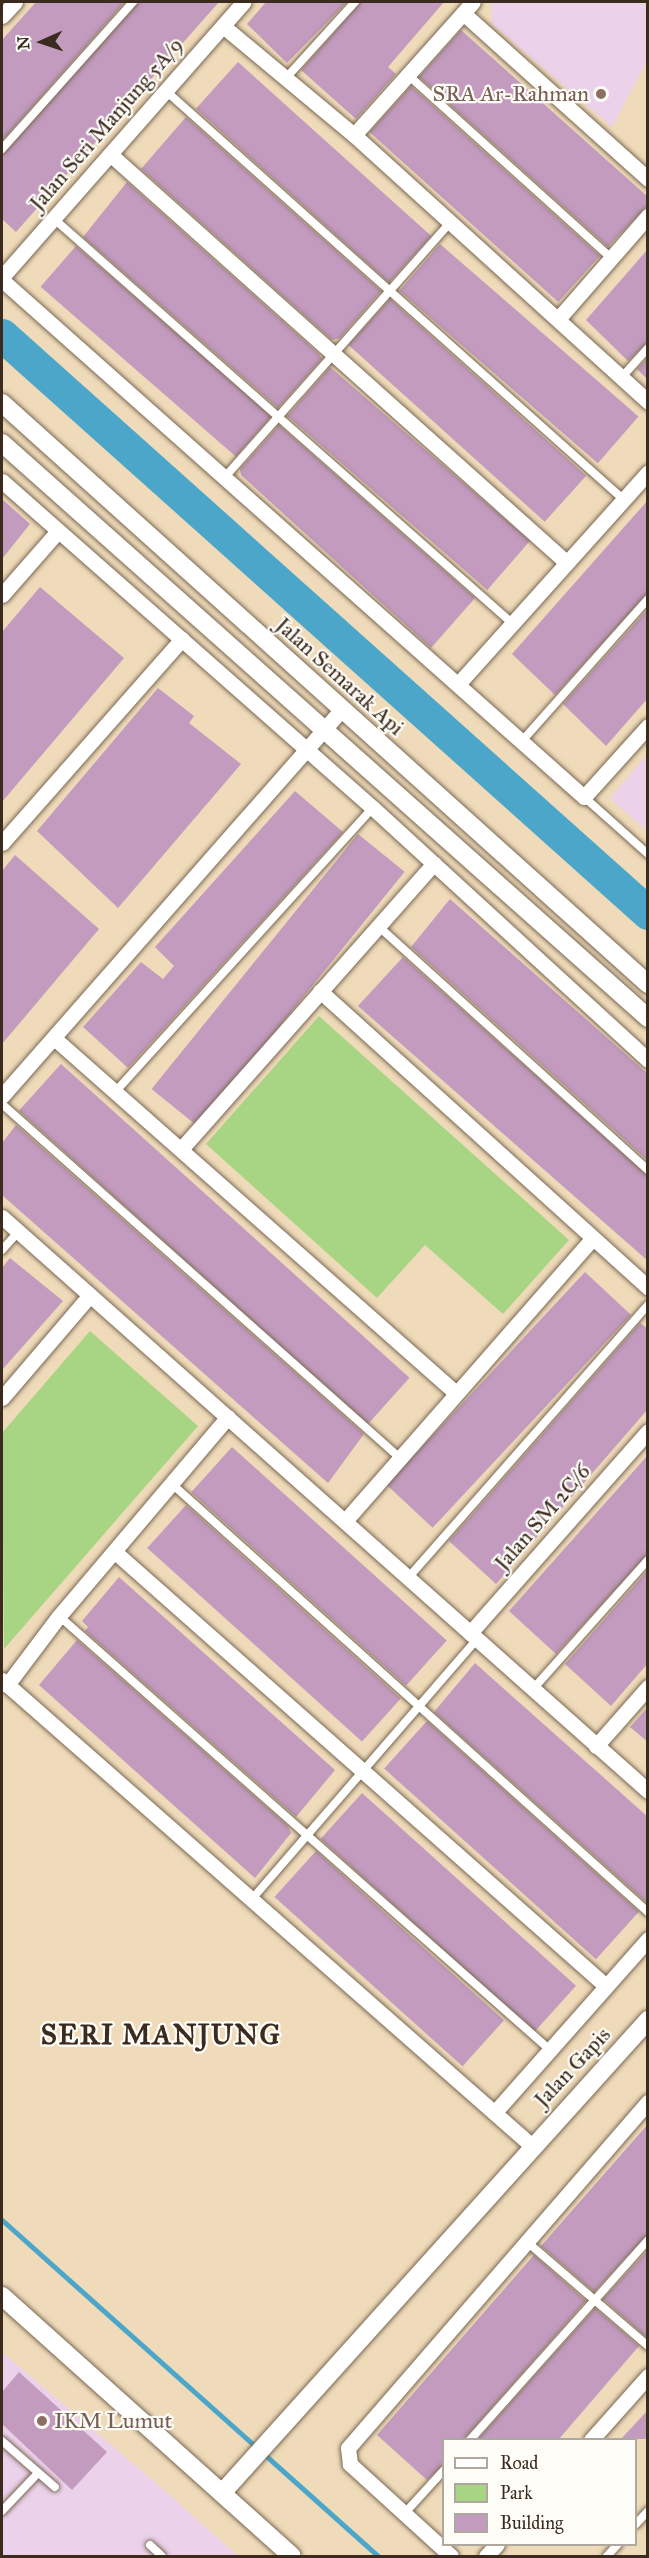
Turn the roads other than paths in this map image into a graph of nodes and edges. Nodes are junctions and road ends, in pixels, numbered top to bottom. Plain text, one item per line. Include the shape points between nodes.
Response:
1 (15, 2) edge
2 (133, 2) edge
3 (244, 2) edge
4 (355, 2) edge
5 (468, 8) edge
6 (2, 16) edge
7 (223, 26) junction
8 (408, 75) junction
9 (286, 78) junction
10 (166, 91) junction
11 (354, 135) junction
12 (2, 149) edge
13 (110, 154) junction
14 (648, 179) edge
15 (648, 216) edge
16 (53, 218) junction
17 (451, 222) junction
18 (611, 258) junction
19 (2, 279) edge
20 (392, 290) junction
21 (558, 319) junction
22 (648, 348) edge
23 (335, 354) junction
24 (621, 378) junction
25 (648, 402) edge
26 (2, 403) edge
27 (280, 415) junction
28 (2, 443) edge
29 (648, 472) edge
30 (225, 477) junction
31 (2, 481) edge
32 (623, 499) junction
33 (58, 531) junction
34 (566, 562) junction
35 (2, 595) edge
36 (648, 599) edge
37 (512, 623) junction
38 (182, 639) junction
39 (459, 683) junction
40 (342, 709) junction
41 (648, 726) edge
42 (323, 729) junction
43 (522, 741) junction
44 (306, 748) junction
45 (584, 797) junction
46 (374, 808) junction
47 (2, 843) edge
48 (648, 854) edge
49 (434, 863) junction
50 (378, 926) junction
51 (648, 984) edge
52 (320, 991) junction
53 (648, 1018) edge
54 (54, 1038) junction
55 (648, 1060) edge
56 (116, 1091) junction
57 (2, 1096) edge
58 (2, 1104) edge
59 (182, 1148) junction
60 (648, 1170) edge
61 (2, 1217) edge
62 (18, 1232) junction
63 (593, 1238) junction
64 (2, 1250) edge
65 (648, 1287) edge
66 (90, 1295) junction
67 (648, 1305) edge
68 (456, 1393) junction
69 (2, 1398) edge
70 (228, 1418) junction
71 (648, 1431) edge
72 (400, 1458) junction
73 (172, 1485) junction
74 (345, 1521) junction
75 (115, 1552) junction
76 (648, 1560) edge
77 (408, 1578) junction
78 (59, 1616) junction
79 (474, 1636) junction
80 (3, 1686) edge
81 (648, 1687) edge
82 (533, 1689) junction
83 (419, 1706) junction
84 (596, 1746) junction
85 (363, 1771) junction
86 (648, 1791) edge
87 (307, 1836) junction
88 (252, 1899) junction
89 (648, 1912) edge
90 (648, 1939) edge
91 (606, 1986) junction
92 (647, 2021) edge
93 (550, 2050) junction
94 (648, 2102) edge
95 (495, 2112) junction
96 (532, 2146) junction
97 (648, 2240) edge
98 (526, 2241) junction
99 (2, 2296) edge
100 (594, 2300) junction
101 (648, 2346) edge
102 (648, 2376) edge
103 (471, 2438) edge
104 (592, 2438) edge
105 (2, 2440) edge
106 (442, 2471) edge
107 (38, 2473) junction
108 (55, 2487) dead end
109 (222, 2493) junction
110 (2, 2511) edge
111 (648, 2511) edge
112 (404, 2514) junction
113 (637, 2523) edge
114 (150, 2545) dead end
115 (162, 2556) edge
116 (292, 2556) edge
117 (451, 2556) edge

1 - 6 street
2 - 12 lane
3 - 7 street, Jalan Seri Manjung 5A/9
4 - 9 lane
5 - 8 street
5 - 14 street
7 - 9 street
7 - 10 street, Jalan Seri Manjung 5A/9
8 - 11 street
8 - 18 lane
9 - 11 street
10 - 13 street, Jalan Seri Manjung 5A/9
10 - 20 lane
11 - 17 street
13 - 16 street, Jalan Seri Manjung 5A/9
13 - 23 street
15 - 18 street
16 - 19 street, Jalan Seri Manjung 5A/9
16 - 27 lane
17 - 20 lane
17 - 21 street
18 - 21 street
19 - 30 street
20 - 23 lane
20 - 32 lane
21 - 24 street
22 - 24 lane
23 - 27 lane
23 - 34 street
24 - 25 street
26 - 40 street, Jalan Semarak Api
27 - 30 lane
27 - 37 lane
28 - 42 street
29 - 32 street
30 - 39 street
31 - 33 street
32 - 34 street
33 - 35 street
33 - 38 street
34 - 37 street
36 - 43 lane
37 - 39 street
38 - 44 street
38 - 47 street
39 - 43 street
40 - 42 street
40 - 51 street, Jalan Semarak Api
41 - 45 street
42 - 44 street
42 - 53 street
43 - 45 street
44 - 46 street
44 - 54 street
45 - 48 lane
46 - 49 street
46 - 56 lane
49 - 50 street
49 - 55 street
50 - 52 street
50 - 60 lane
52 - 59 street
52 - 63 street
54 - 56 street
54 - 57 street
56 - 59 street
58 - 72 lane
59 - 68 street
61 - 62 street
62 - 64 lane
62 - 66 street
63 - 65 street
63 - 68 street
66 - 69 street
66 - 70 street
67 - 77 lane
68 - 72 street
70 - 73 street
70 - 74 street
71 - 79 street, Jalan SM 2C/6
72 - 74 street
73 - 75 street
73 - 83 lane
74 - 77 street
75 - 78 street
75 - 85 street
76 - 82 lane
77 - 79 street
78 - 80 street
78 - 87 lane
79 - 82 street
79 - 83 lane
80 - 88 street
81 - 84 street
82 - 84 street
83 - 85 lane
83 - 89 lane
84 - 86 street
85 - 87 lane
85 - 91 street
87 - 88 lane
87 - 93 lane
88 - 95 street
90 - 91 street
91 - 93 street
92 - 96 street, Jalan Gapis
93 - 95 street
94 - 98 street
95 - 96 street
96 - 109 street, Jalan Gapis
97 - 100 lane
98 - 100 lane
98 - 112 street via 348,2448 350,2464
99 - 109 street
100 - 101 lane
100 - 103 lane
102 - 104 street
105 - 107 lane
106 - 112 lane
107 - 108 lane
107 - 110 lane
109 - 116 street
111 - 113 lane
112 - 117 street
114 - 115 lane

